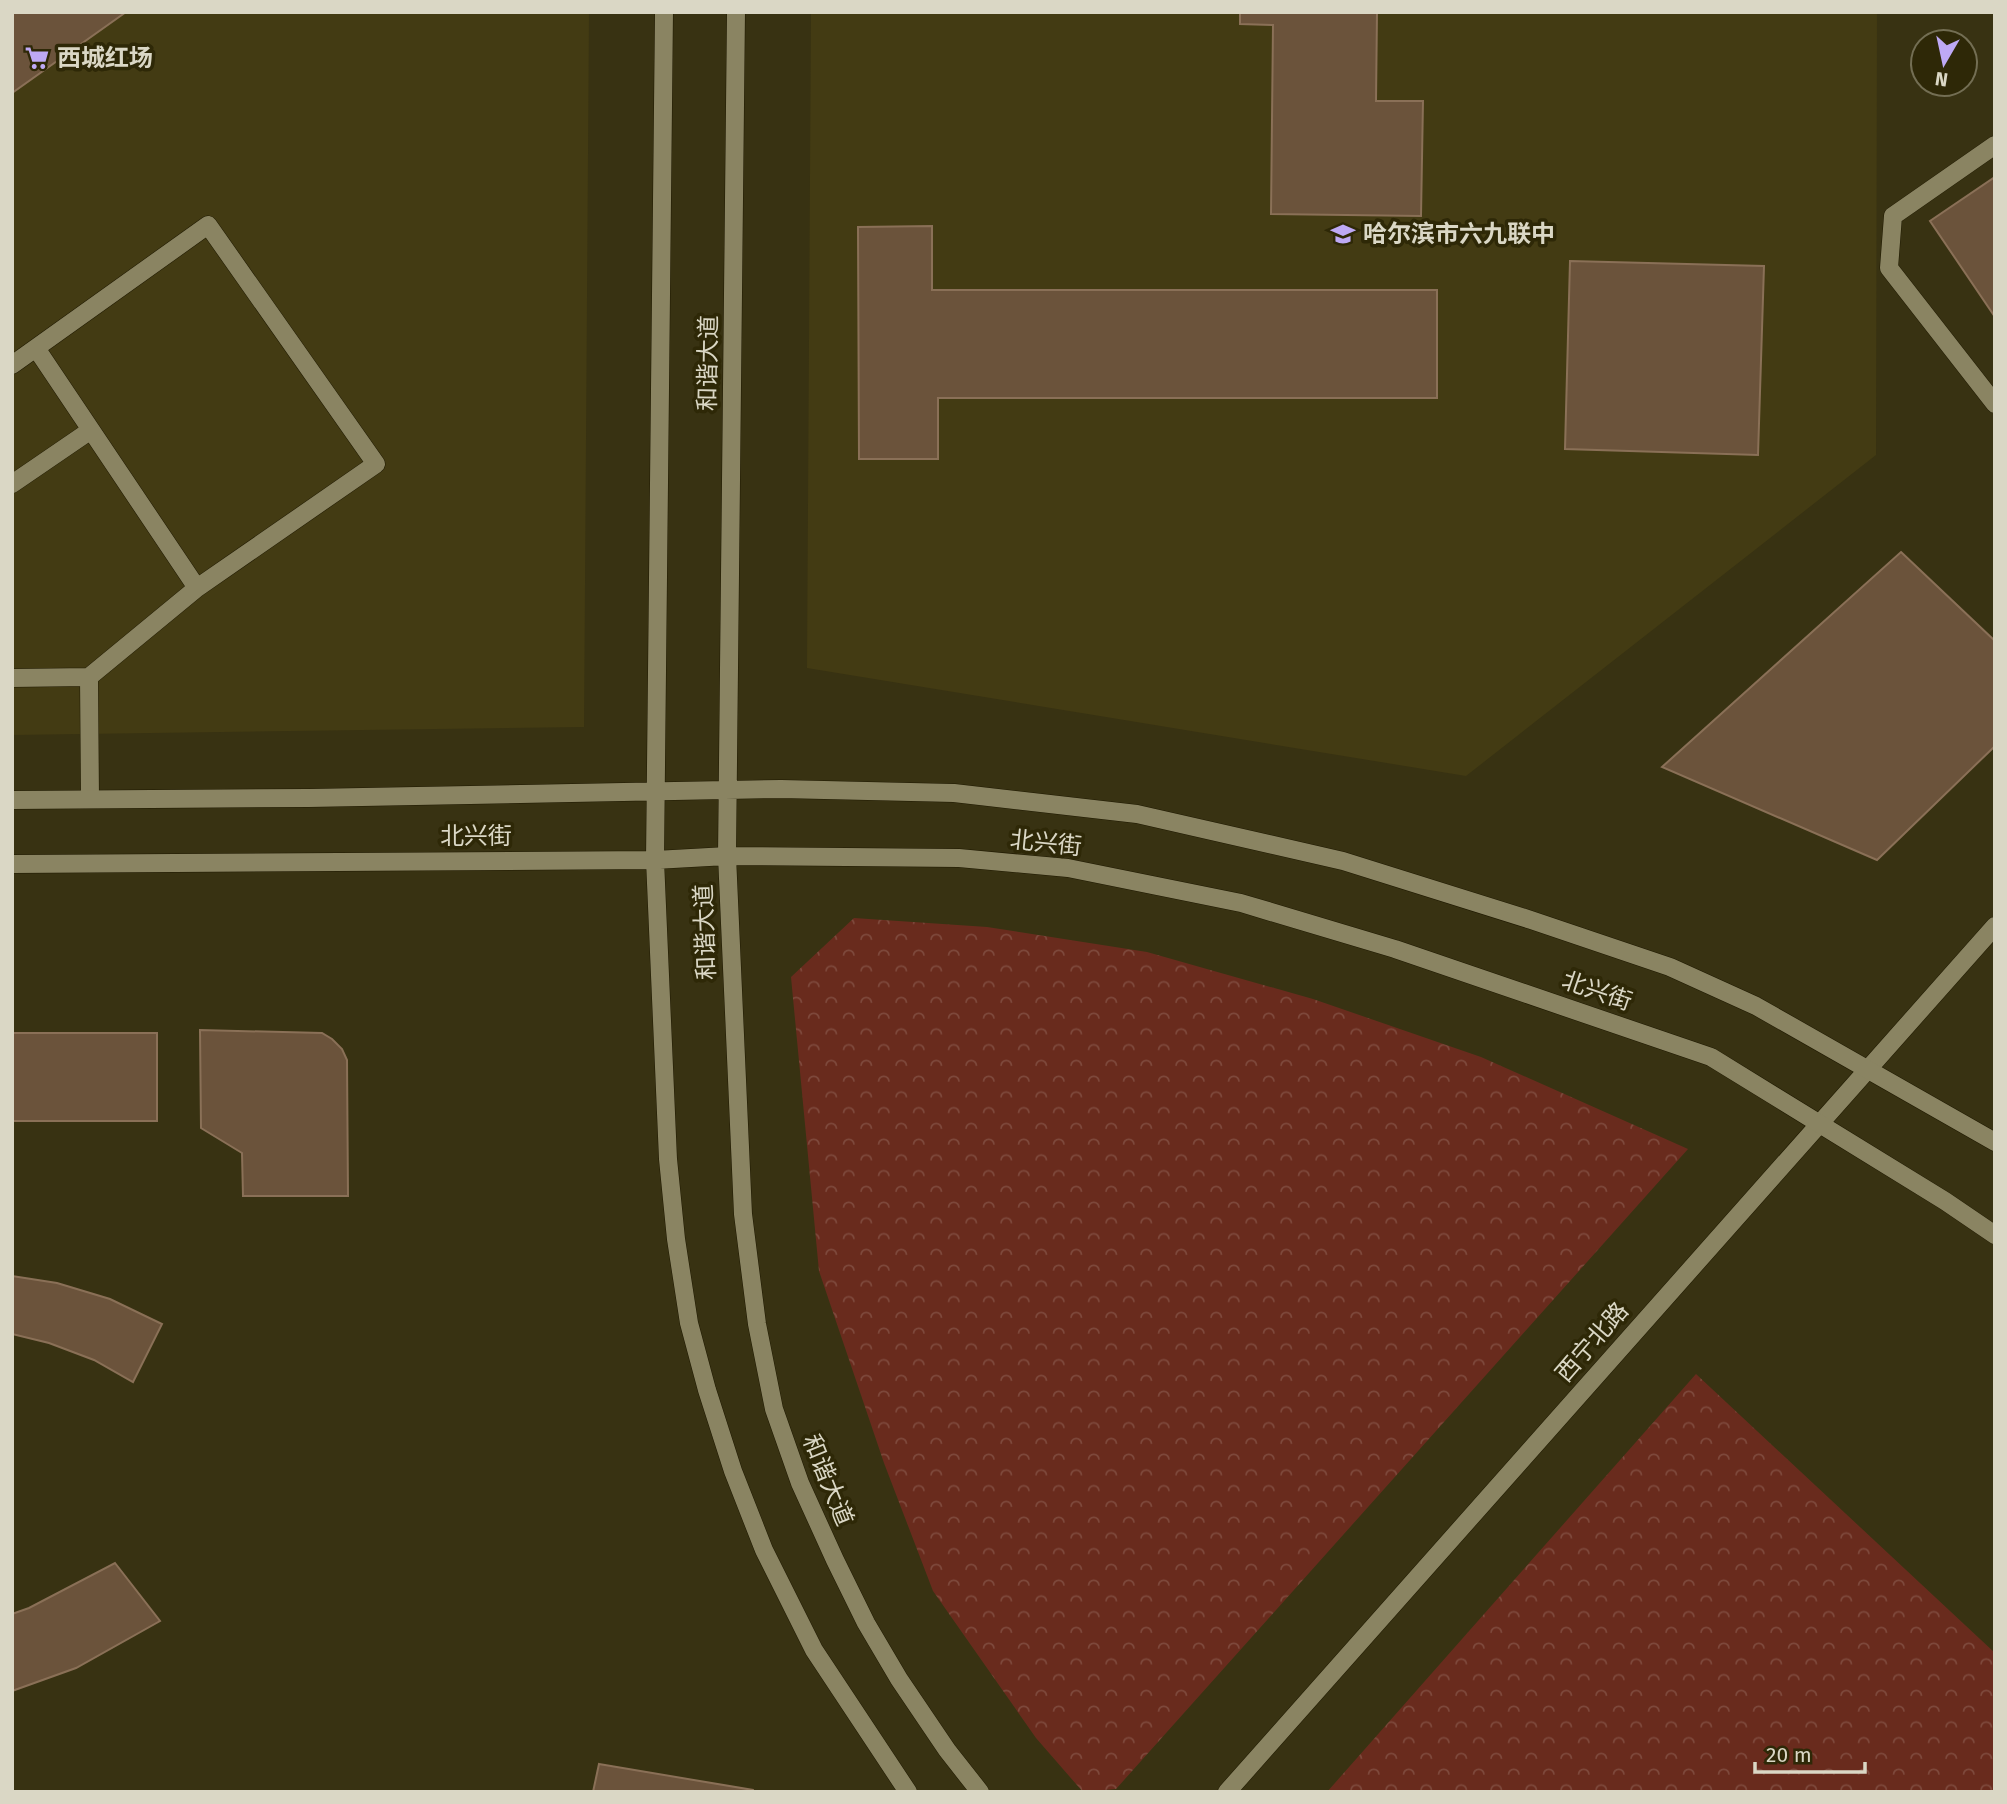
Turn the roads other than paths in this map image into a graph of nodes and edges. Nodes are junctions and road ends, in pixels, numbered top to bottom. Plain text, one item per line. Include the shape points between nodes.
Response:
1 (664, 12) edge
2 (736, 12) edge
3 (1995, 145) edge
4 (36, 348) junction
5 (12, 365) edge
6 (1995, 404) edge
7 (91, 430) junction
8 (12, 484) edge
9 (197, 589) junction
10 (89, 677) junction
11 (12, 678) edge
12 (727, 790) junction
13 (655, 792) junction
14 (90, 799) junction
15 (12, 800) edge
16 (727, 856) junction
17 (655, 860) junction
18 (12, 864) edge
19 (1995, 926) edge
20 (1867, 1068) junction
21 (1818, 1123) junction
22 (1995, 1142) edge
23 (1995, 1235) edge
24 (908, 1792) edge
25 (980, 1792) edge
26 (1227, 1792) edge

1 - 13 main road, 和谐大道
2 - 12 main road, 和谐大道
3 - 6 main road via 1893,216 1889,268
4 - 5 main road
4 - 7 main road
4 - 9 main road via 208,225 376,464
7 - 8 main road
7 - 9 main road
9 - 10 main road
10 - 11 main road
10 - 14 main road
12 - 13 main road, 北兴街
12 - 16 main road, 和谐大道
12 - 20 main road, 北兴街 via 954,793 1124,813 1343,861 1670,967 1756,1006
13 - 14 main road, 北兴街
13 - 17 main road, 和谐大道
14 - 15 main road, 北兴街
16 - 17 main road, 北兴街
16 - 21 main road, 北兴街 via 959,859 1068,868 1241,903 1395,949 1711,1057
16 - 25 main road, 和谐大道 via 743,1214 774,1409 800,1483 866,1623 899,1679
17 - 18 main road, 北兴街
17 - 24 main road, 和谐大道 via 668,1159 688,1323 733,1471 769,1562 814,1650
19 - 20 main road, 西宁北路
20 - 21 main road, 西宁北路
20 - 22 main road, 北兴街
21 - 23 main road, 北兴街
21 - 26 main road, 西宁北路

